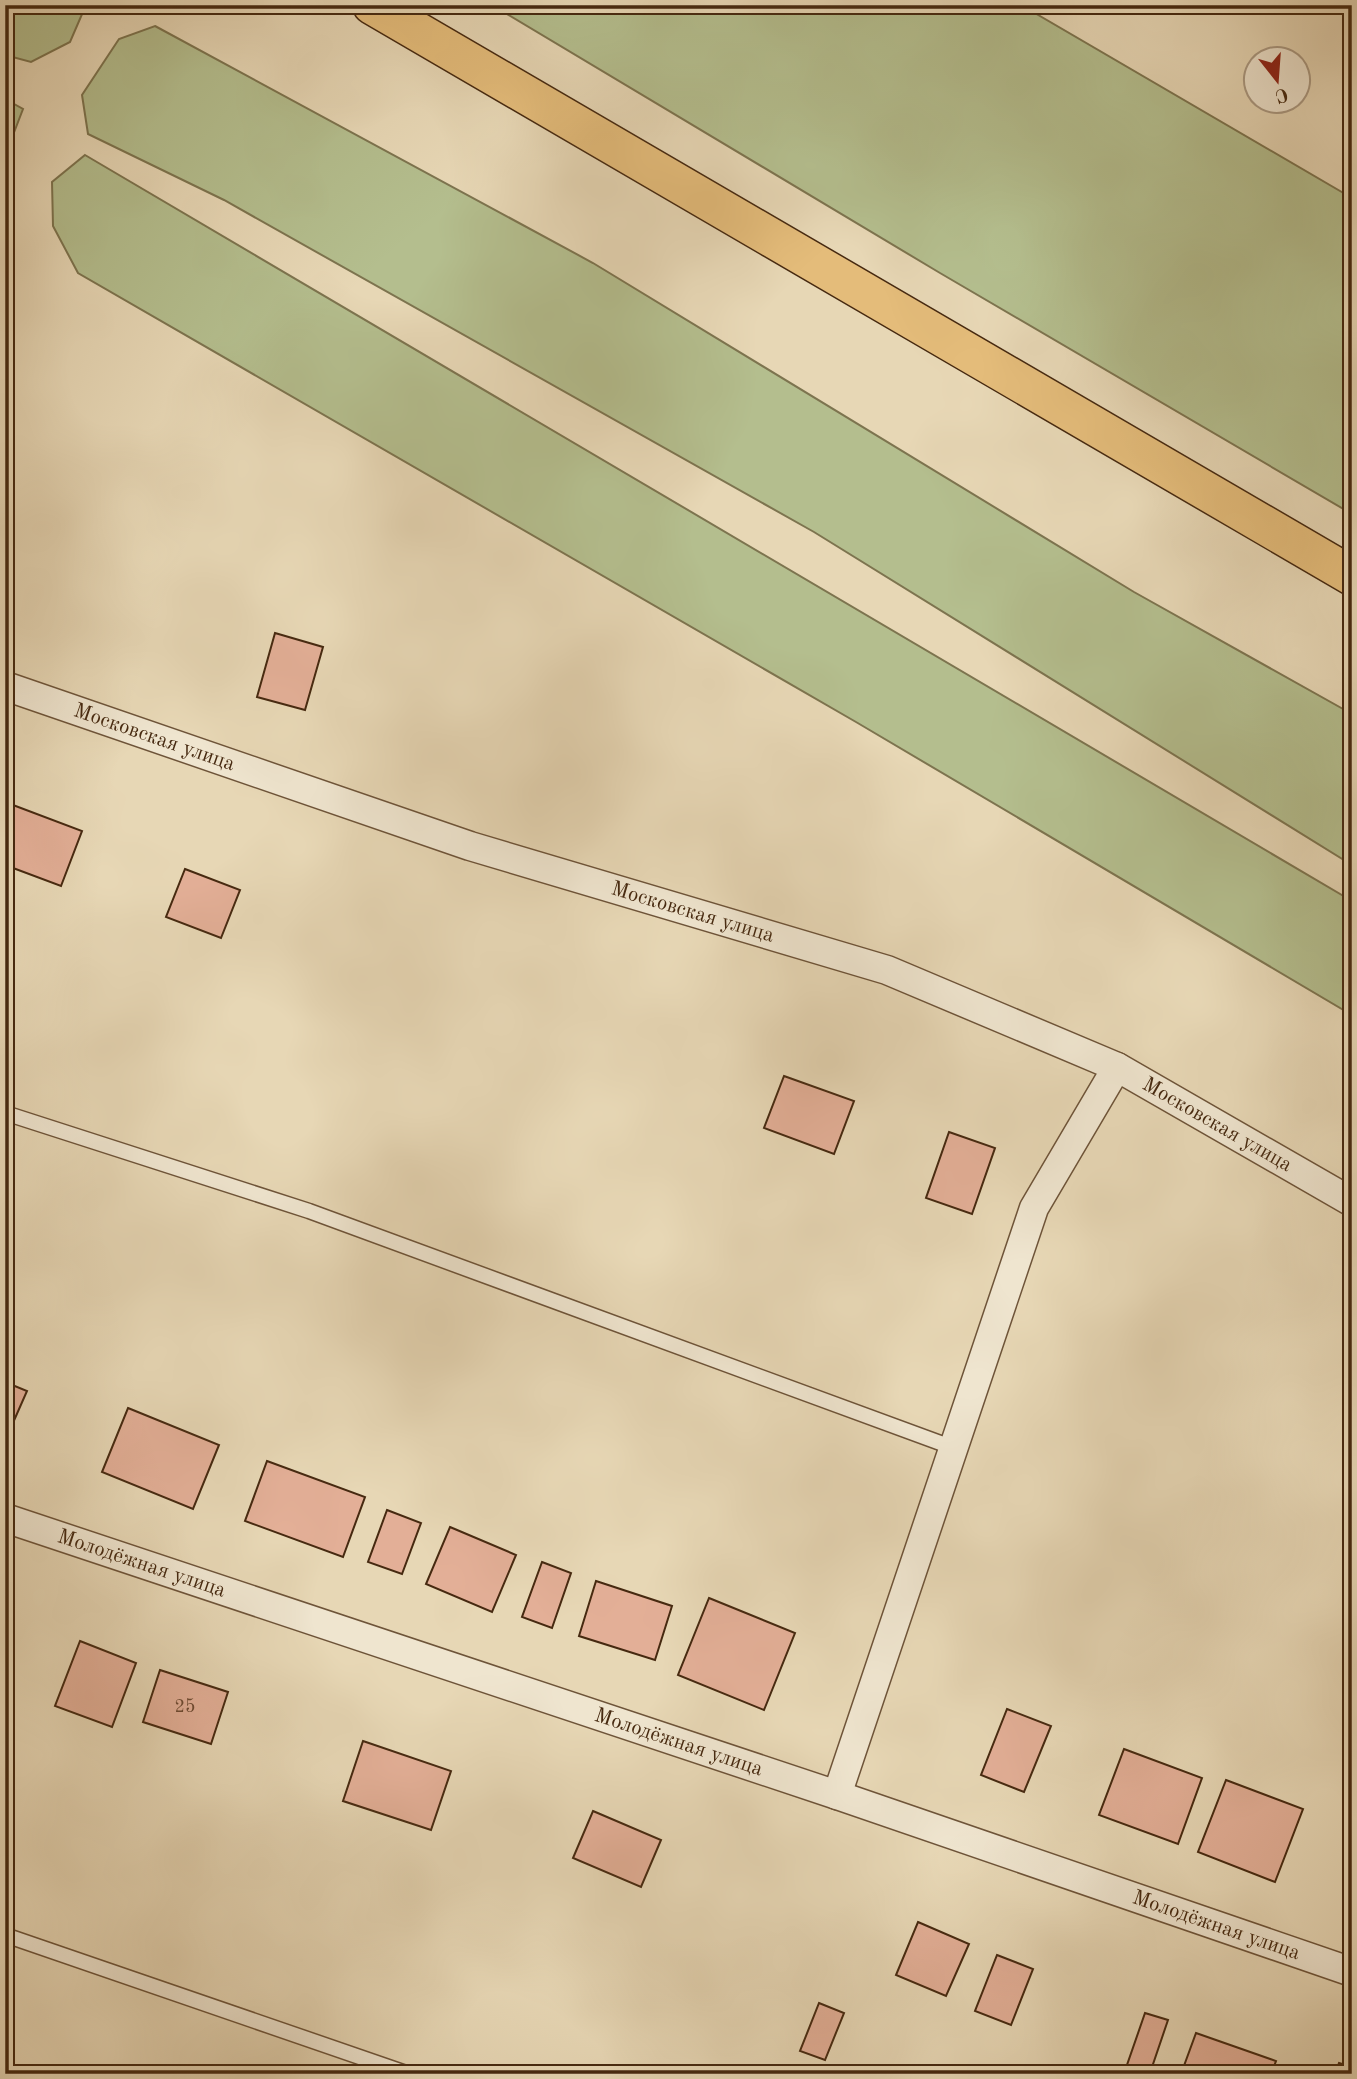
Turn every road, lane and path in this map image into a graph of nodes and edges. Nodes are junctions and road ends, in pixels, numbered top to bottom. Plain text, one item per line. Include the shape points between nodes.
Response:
1 (372, 5) edge
2 (1352, 576) edge
3 (5, 686) edge
4 (1117, 1068) junction
5 (5, 1113) edge
6 (1352, 1202) edge
7 (954, 1448) junction
8 (5, 1518) edge
9 (837, 1795) junction
10 (5, 1935) edge
11 (1352, 1972) edge
12 (410, 2074) edge

1 - 2 main road
3 - 4 street, Московская улица via 470,846 887,970
4 - 6 street, Московская улица
4 - 7 street via 1034,1208
5 - 7 lane via 309,1211
7 - 9 street
8 - 9 street, Молодёжная улица
9 - 11 street, Молодёжная улица
10 - 12 lane

